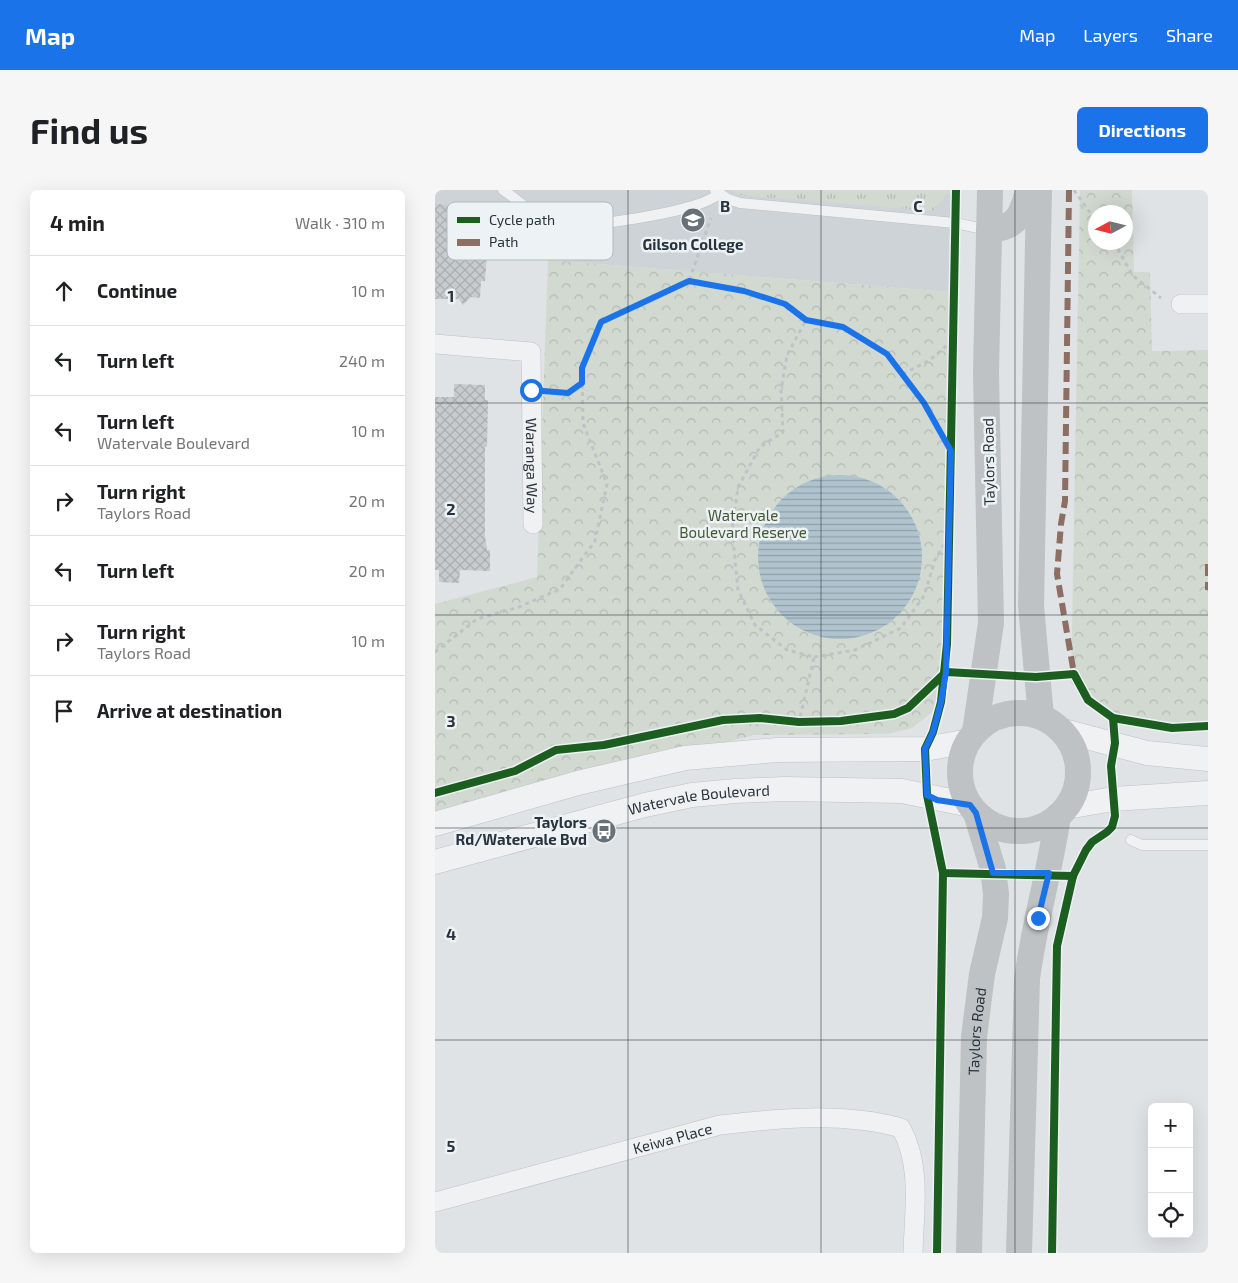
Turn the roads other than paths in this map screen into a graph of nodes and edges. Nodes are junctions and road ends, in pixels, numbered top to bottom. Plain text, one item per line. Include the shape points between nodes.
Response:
1 (503, 190) edge
2 (990, 190) edge
3 (1028, 190) edge
4 (1039, 190) edge
5 (718, 192) edge
6 (519, 202) edge
7 (613, 221) edge
8 (989, 230) junction
9 (1181, 304) road end
10 (1208, 304) edge
11 (435, 344) edge
12 (533, 524) dead end
13 (1051, 723) junction
14 (972, 737) junction
15 (1208, 759) edge
16 (1208, 793) edge
17 (973, 809) junction
18 (1063, 811) junction
19 (435, 824) edge
20 (1131, 840) dead end
21 (1208, 845) edge
22 (435, 862) edge
23 (435, 1202) edge
24 (913, 1253) edge
25 (969, 1253) edge
26 (1019, 1253) edge

1 - 6 lane
2 - 8 main road, Taylors Road
3 - 8 main road via 1023,212 1014,222 1002,229
4 - 13 main road via 1031,606
5 - 7 lane via 699,205
5 - 8 lane via 740,203 955,223
8 - 14 main road, Taylors Road via 986,372 991,623
9 - 10 street
11 - 12 street, Waranga Way via 531,352
13 - 14 main road via 1024,713 1006,714 989,721
13 - 15 street via 1154,754
13 - 18 main road via 1070,743 1077,758 1076,784
14 - 17 main road via 960,767 964,793
14 - 19 street via 925,749 777,750 685,758 587,781
16 - 18 street via 1113,799
17 - 18 main road via 991,824 1008,830 1026,831 1043,826
17 - 22 street, Watervale Boulevard via 902,790 784,789 692,795
17 - 25 main road, Taylors Road via 993,869 996,894 995,918 981,982 974,1037
18 - 26 main road via 1031,946 1027,979
20 - 21 lane via 1142,845
23 - 24 street, Keiwa Place via 720,1126 765,1120 878,1122 901,1128 915,1164

